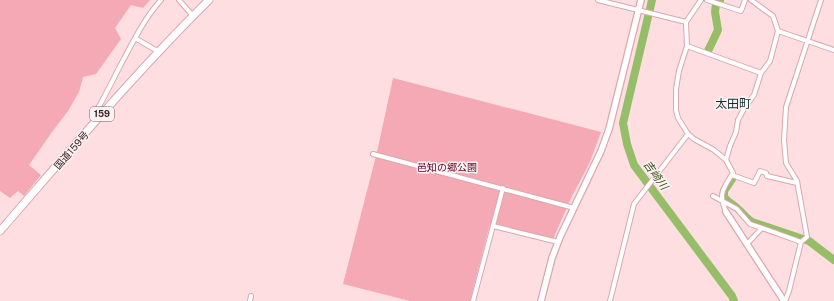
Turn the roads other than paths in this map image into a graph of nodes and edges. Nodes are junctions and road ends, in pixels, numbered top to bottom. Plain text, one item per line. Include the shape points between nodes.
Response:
1 (161, 0) edge
2 (179, 0) edge
3 (208, 0) edge
4 (598, 0) edge
5 (641, 0) edge
6 (701, 0) edge
7 (707, 0) edge
8 (745, 0) edge
9 (751, 0) edge
10 (821, 0) edge
11 (638, 10) junction
12 (193, 16) junction
13 (686, 22) junction
14 (778, 31) junction
15 (135, 38) junction
16 (808, 41) junction
17 (687, 46) junction
18 (834, 50) edge
19 (158, 52) junction
20 (761, 73) junction
21 (101, 115) junction
22 (688, 134) junction
23 (373, 154) dead end
24 (726, 160) junction
25 (732, 175) junction
26 (797, 183) junction
27 (503, 188) junction
28 (713, 196) dead end
29 (723, 201) junction
30 (574, 208) junction
31 (726, 212) joint
32 (493, 226) junction
33 (762, 228) junction
34 (0, 231) edge
35 (803, 240) junction
36 (558, 242) junction
37 (747, 244) junction
38 (251, 296) dead end
39 (250, 301) edge
40 (473, 301) edge
41 (541, 301) edge
42 (610, 301) edge
43 (784, 301) edge

1 - 15 street via 151,11
2 - 12 street
3 - 12 highway, 国道159号 / 159
4 - 11 street
5 - 11 street
6 - 13 street
7 - 8 street via 741,11
9 - 14 street via 773,16
10 - 16 street
11 - 13 street
11 - 30 street via 609,130
12 - 19 highway, 国道159号 / 159
13 - 17 street
14 - 16 street
14 - 20 street via 770,61
15 - 19 street
15 - 21 street via 98,110
16 - 18 street
16 - 26 street via 786,107 786,163
17 - 20 street
17 - 22 street via 679,70 676,110
19 - 21 highway, 国道159号 / 159
20 - 24 street via 754,95 738,120
21 - 34 highway, 国道159号 / 159
22 - 24 street
22 - 42 street via 634,204
23 - 27 street
24 - 25 street
25 - 26 street via 754,183 760,171 767,176
25 - 29 street via 722,193
26 - 35 street via 807,237
27 - 30 street
27 - 32 street
28 - 29 street
29 - 31 street
29 - 33 street via 737,210 750,224
30 - 36 street
31 - 37 street
32 - 36 street
32 - 40 street
33 - 35 street
33 - 37 street
35 - 43 street
36 - 41 street
37 - 43 street
38 - 39 street

